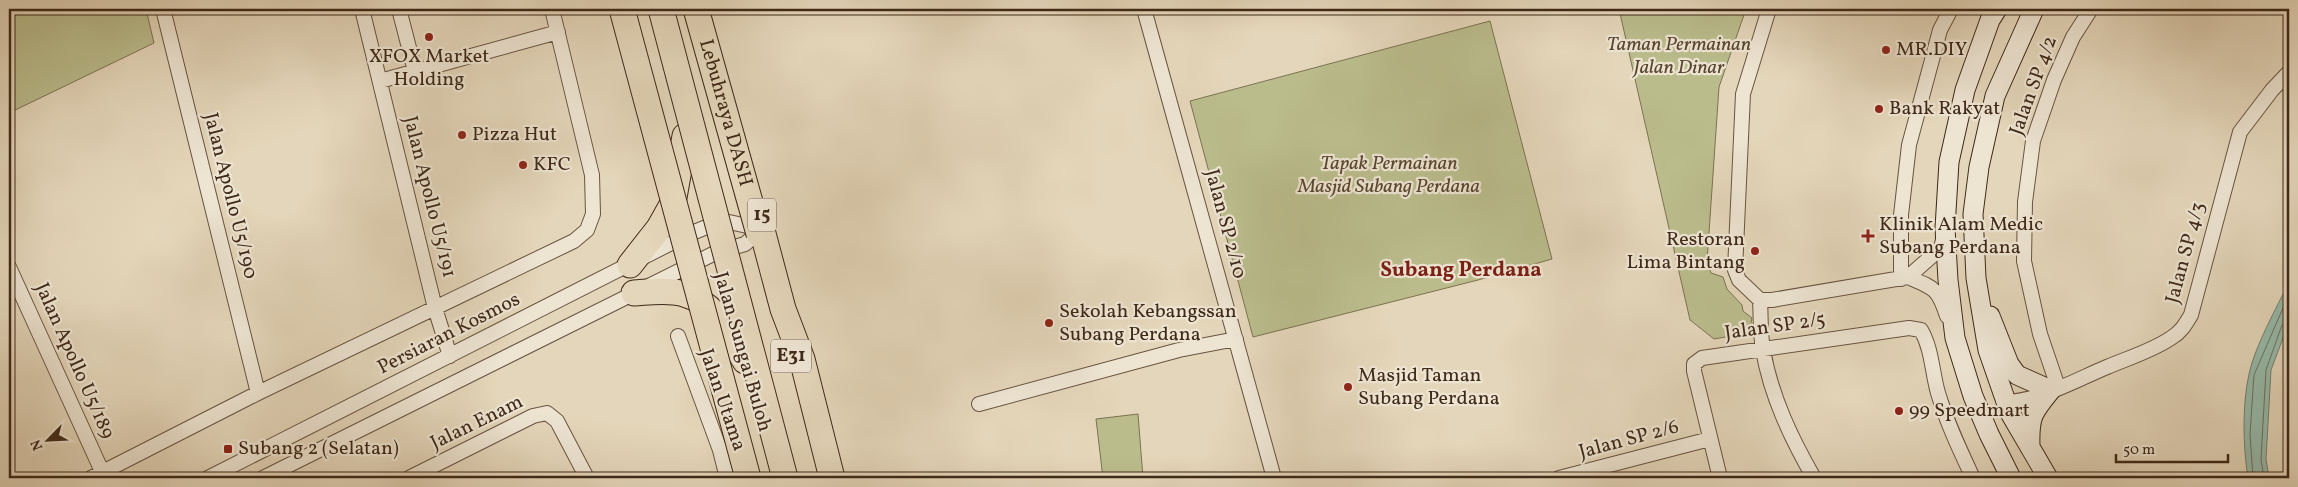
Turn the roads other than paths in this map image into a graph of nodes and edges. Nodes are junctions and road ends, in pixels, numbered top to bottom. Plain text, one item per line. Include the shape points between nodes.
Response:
1 (163, 9) edge
2 (362, 9) edge
3 (399, 9) edge
4 (552, 9) edge
5 (622, 9) edge
6 (650, 9) edge
7 (661, 9) edge
8 (696, 9) edge
9 (701, 9) edge
10 (707, 9) edge
11 (1144, 9) edge
12 (1769, 9) edge
13 (1951, 9) edge
14 (1997, 9) edge
15 (2034, 9) edge
16 (2090, 9) edge
17 (558, 32) junction
18 (415, 71) junction
19 (2289, 72) edge
20 (380, 81) junction
21 (686, 136) junction
22 (709, 226) junction
23 (1945, 228) junction
24 (762, 229) junction
25 (715, 253) junction
26 (630, 265) junction
27 (9, 267) edge
28 (1904, 278) junction
29 (1976, 278) junction
30 (634, 293) junction
31 (1760, 300) junction
32 (435, 308) junction
33 (678, 336) dead end
34 (1954, 338) junction
35 (1236, 339) junction
36 (1763, 348) junction
37 (450, 356) junction
38 (1961, 358) junction
39 (802, 359) junction
40 (745, 360) junction
41 (2054, 389) junction
42 (258, 393) junction
43 (2005, 402) junction
44 (979, 404) dead end
45 (1710, 439) junction
46 (2030, 452) junction
47 (99, 476) edge
48 (1582, 476) edge
49 (208, 478) edge
50 (263, 478) edge
51 (409, 478) edge
52 (587, 478) edge
53 (727, 478) edge
54 (748, 478) edge
55 (777, 478) edge
56 (785, 478) edge
57 (823, 478) edge
58 (832, 478) edge
59 (1274, 478) edge
60 (1558, 478) edge
61 (1720, 478) edge
62 (1814, 478) edge
63 (1973, 478) edge
64 (2011, 478) edge
65 (2048, 478) edge

1 - 42 street, Jalan Apollo U5/190
2 - 20 street, Jalan Apollo U5/191
3 - 18 street
4 - 17 street
5 - 54 highway, bridge
6 - 21 highway, Jalan Sungai Buloh
7 - 56 highway, Lebuhraya DASH / E31, bridge
8 - 57 highway, Lebuhraya DASH / E31, bridge
9 - 24 highway, 15
10 - 39 highway, 15
11 - 35 street, Jalan SP 2/10
12 - 31 street via 1743,94 1735,270 1739,280
13 - 28 street via 1940,30 1909,145 1901,214
14 - 23 main road via 1965,90 1949,162
15 - 29 main road via 1995,96 1979,167 1974,214
16 - 41 street, Jalan SP 4/2 via 2073,37 2033,141 2024,202 2024,261
17 - 18 street
17 - 32 street via 592,176 593,214 587,230 574,241
18 - 20 street
19 - 41 street, Jalan SP 4/3 via 2240,132 2191,315 2183,329 2145,351
20 - 32 street, Jalan Apollo U5/191
21 - 22 highway, Jalan Sungai Buloh
21 - 26 highway via 673,203 659,228
22 - 24 street, 15 via 729,222
22 - 25 highway, Jalan Sungai Buloh
22 - 26 street, Persiaran Kosmos
23 - 28 street via 1941,248
23 - 34 main road
24 - 25 street via 745,244
24 - 39 highway, 15 via 783,309
25 - 30 street
25 - 40 highway, Jalan Sungai Buloh
26 - 37 street, Persiaran Kosmos
27 - 47 street, Jalan Apollo U5/189
28 - 31 street
28 - 34 street via 1932,287 1941,299
29 - 41 main road via 2009,364 2018,375
29 - 43 main road via 1988,350
30 - 40 highway via 684,294 701,302 718,316
30 - 50 street
31 - 36 street
32 - 37 street, Jalan Apollo U5/191
32 - 42 street
33 - 53 street, Jalan Utama via 720,450
34 - 38 main road
35 - 44 street via 1179,350
35 - 59 street, Jalan SP 2/10
36 - 45 street, Jalan SP 2/5 via 1702,358 1694,364
36 - 62 street via 1772,391
36 - 63 street, Jalan SP 2/5 via 1909,328 1921,330 1927,341 1947,421
37 - 49 street, Persiaran Kosmos
38 - 43 main road via 1984,388
38 - 64 main road via 1986,427
39 - 58 highway, 15
40 - 55 highway, Jalan Sungai Buloh
41 - 43 street, Jalan SP 4/3 via 2028,399
41 - 46 main road via 2036,409 2029,423
42 - 47 street
43 - 46 main road
45 - 48 street, Jalan SP 2/6
45 - 61 street
46 - 65 main road
48 - 60 street, Jalan SP 2/6
51 - 52 street, Jalan Enam via 533,416 547,413 557,421

